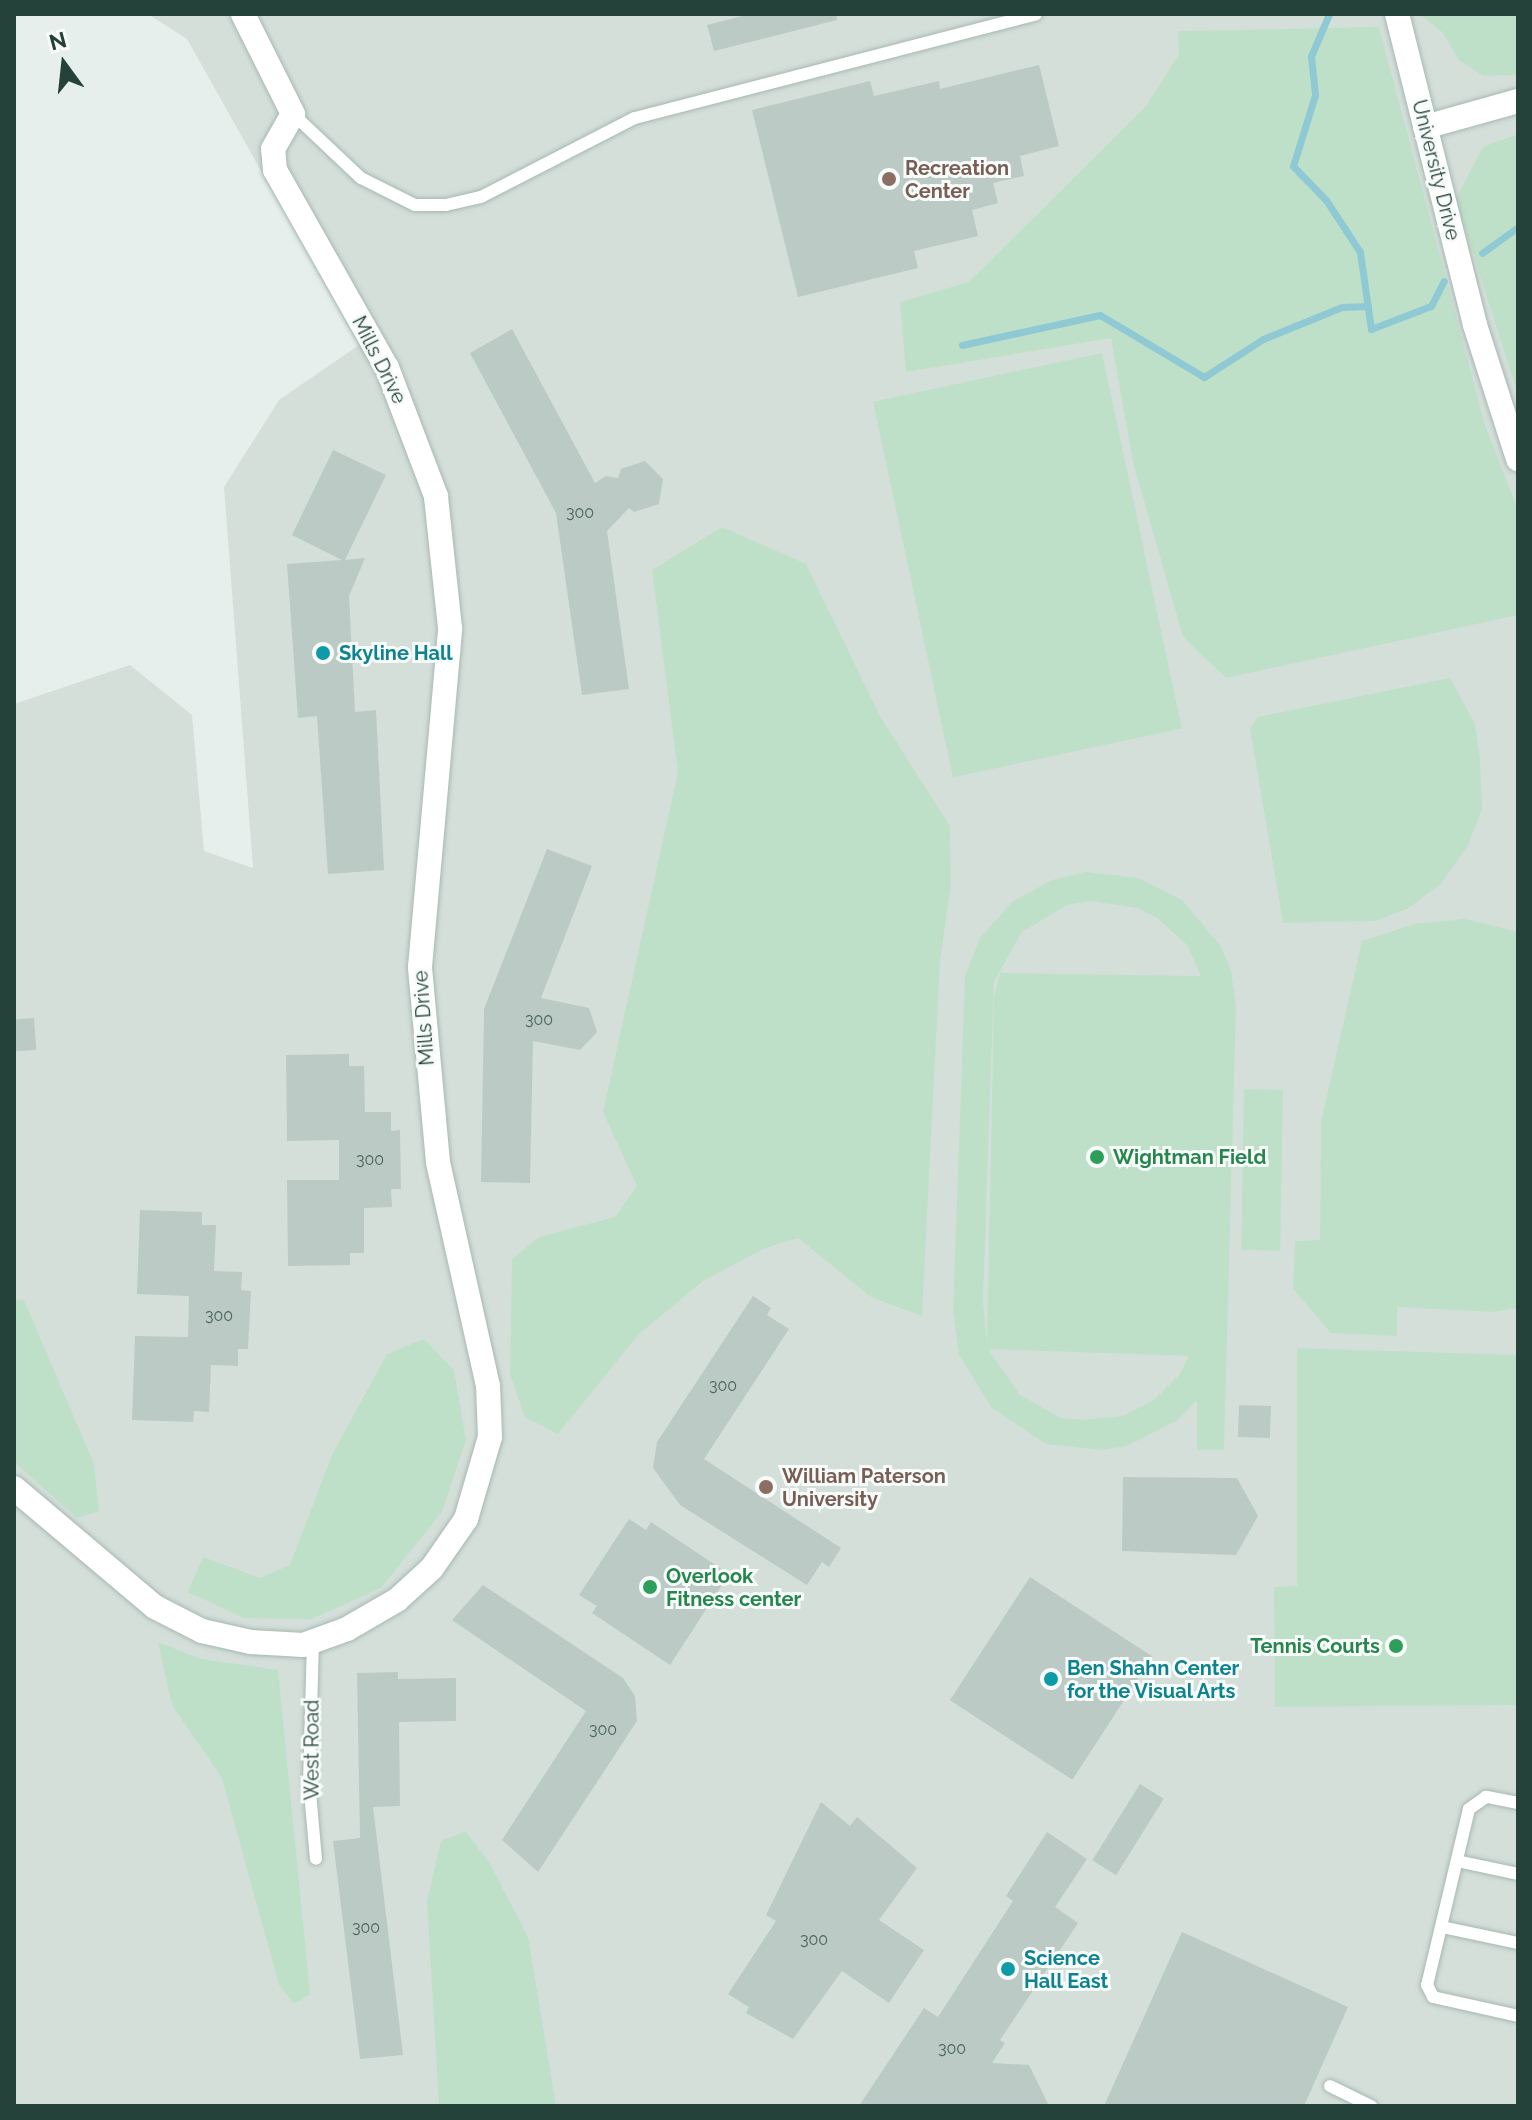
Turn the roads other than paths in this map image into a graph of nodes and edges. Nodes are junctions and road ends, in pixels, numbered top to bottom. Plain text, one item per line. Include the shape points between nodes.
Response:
1 (243, 14) edge
2 (1036, 14) edge
3 (1397, 14) edge
4 (1518, 101) edge
5 (293, 114) junction
6 (1425, 127) junction
7 (1518, 459) edge
8 (14, 1488) edge
9 (313, 1641) junction
10 (1518, 1803) edge
11 (316, 1859) dead end
12 (1457, 1861) junction
13 (1518, 1874) edge
14 (1442, 1927) junction
15 (1518, 1943) edge
16 (1518, 2016) edge
17 (1330, 2086) dead end
18 (1371, 2106) edge

1 - 5 street
2 - 5 lane via 635,118 481,197 446,205 415,205 361,178
3 - 6 street, University Drive
4 - 6 street
5 - 9 street, Mills Drive via 273,149 275,170 387,368 436,496 450,628 420,967 438,1162 488,1386 490,1437 466,1519 432,1568 397,1600 347,1629
6 - 7 street, University Drive via 1475,325
8 - 9 street, Mills Drive via 155,1607 202,1631 251,1642
9 - 11 lane, West Road via 309,1781
10 - 12 lane via 1486,1797 1469,1809
12 - 13 lane
12 - 14 lane
14 - 15 lane
14 - 16 lane via 1427,1985 1433,1997
17 - 18 lane

